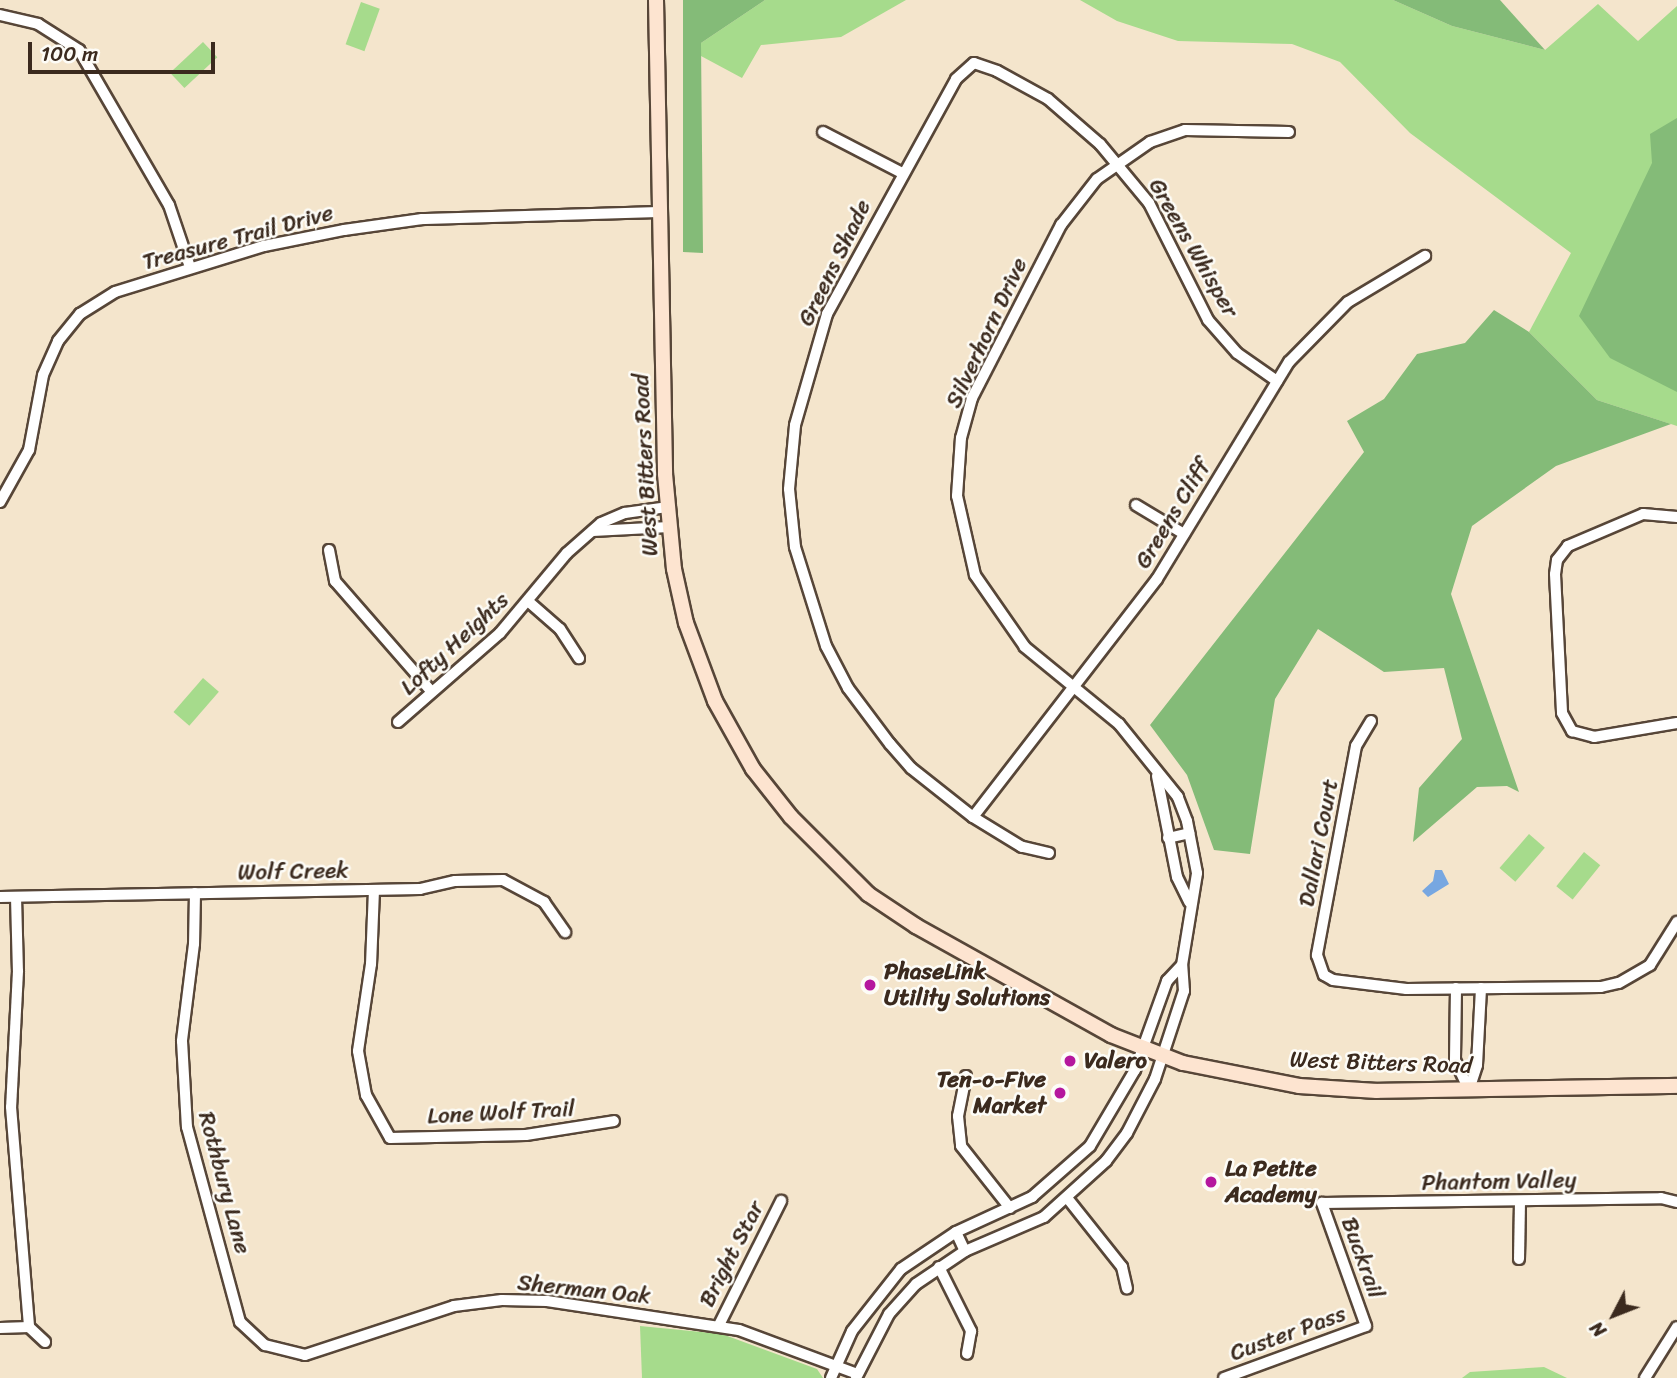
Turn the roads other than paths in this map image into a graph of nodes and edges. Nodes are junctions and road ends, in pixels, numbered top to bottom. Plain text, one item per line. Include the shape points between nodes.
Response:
1 (656, 0) edge
2 (0, 15) edge
3 (974, 63) joint
4 (823, 132) dead end
5 (1289, 132) dead end
6 (1118, 163) junction
7 (902, 173) junction
8 (662, 212) junction
9 (1425, 256) dead end
10 (190, 267) junction
11 (1277, 381) junction
12 (0, 502) edge
13 (1136, 505) dead end
14 (667, 507) junction
15 (613, 517) junction
16 (1677, 517) edge
17 (669, 527) junction
18 (619, 529) junction
19 (593, 531) junction
20 (1184, 534) junction
21 (329, 550) dead end
22 (529, 602) junction
23 (579, 658) dead end
24 (1076, 686) junction
25 (432, 692) junction
26 (1371, 721) dead end
27 (398, 722) dead end
28 (1677, 723) edge
29 (1157, 775) junction
30 (973, 817) junction
31 (1189, 833) junction
32 (1168, 838) junction
33 (1049, 853) dead end
34 (374, 890) junction
35 (195, 893) junction
36 (0, 897) edge
37 (16, 897) junction
38 (1189, 902) junction
39 (1677, 922) edge
40 (565, 932) dead end
41 (1182, 965) junction
42 (1456, 988) junction
43 (1481, 988) junction
44 (1143, 1048) junction
45 (1163, 1055) junction
46 (966, 1076) dead end
47 (1677, 1086) edge
48 (1469, 1090) junction
49 (614, 1121) dead end
50 (1069, 1199) junction
51 (781, 1201) dead end
52 (1520, 1201) junction
53 (1677, 1202) edge
54 (1322, 1203) joint
55 (1010, 1208) junction
56 (956, 1232) junction
57 (965, 1251) junction
58 (1519, 1259) dead end
59 (939, 1267) junction
60 (1127, 1288) dead end
61 (719, 1325) junction
62 (1366, 1326) joint
63 (29, 1327) junction
64 (1677, 1327) edge
65 (0, 1328) edge
66 (45, 1342) dead end
67 (265, 1345) joint
68 (967, 1354) dead end
69 (835, 1366) junction
70 (856, 1376) edge
71 (831, 1378) edge
72 (1224, 1378) edge
73 (1645, 1378) edge

1 - 8 main road, West Bitters Road
2 - 10 street via 48,28 79,51 169,205
3 - 6 street, Greens Whisper via 1048,99
3 - 7 street, Greens Shade via 942,97
4 - 7 street
5 - 6 street, Silverhorn Drive via 1185,130 1150,142
6 - 11 street, Greens Whisper via 1175,249 1208,320 1237,353
6 - 24 street, Silverhorn Drive via 1079,198 1034,276 972,398 958,467 961,527 975,575 1025,647
7 - 30 street, Greens Shade via 827,314 804,382 789,489 795,547 812,612 848,688 911,768
8 - 10 street, Treasure Trail Drive via 422,219 344,229
8 - 14 main road, West Bitters Road
9 - 11 street, Greens Cliff via 1348,302 1307,341
10 - 12 street, Treasure Trail Drive via 103,298 66,331 43,375 29,450
11 - 20 street, Greens Cliff
13 - 20 street
14 - 15 street, Lofty Heights
14 - 17 main road, West Bitters Road
15 - 18 street
15 - 19 street, Lofty Heights
16 - 28 street via 1643,514 1568,546 1557,560 1555,574 1562,713 1572,731 1594,737
17 - 18 street
17 - 44 main road, West Bitters Road via 686,623 715,701 753,769 790,817 868,894 1111,1035
18 - 19 street
19 - 22 street, Lofty Heights via 567,553
20 - 24 street, Greens Cliff via 1157,579
21 - 25 street via 335,581
22 - 23 street via 560,629
22 - 25 street, Lofty Heights
24 - 29 street, Silverhorn Drive via 1119,724
24 - 30 street, Greens Cliff
25 - 27 street, Lofty Heights
26 - 42 street, Dallari Court via 1356,746 1317,955 1324,975 1333,981 1406,989
29 - 31 street, Silverhorn Drive via 1178,797
29 - 32 street, Silverhorn Drive
30 - 33 street, Greens Shade via 1023,847
31 - 32 street
31 - 38 street, Silverhorn Drive via 1197,873
32 - 38 street, Silverhorn Drive via 1177,877
34 - 35 street, Wolf Creek
34 - 40 street, Wolf Creek via 503,880 544,902
34 - 49 street, Lone Wolf Trail via 371,964 358,1051 366,1095 390,1138 539,1135
35 - 37 street, Wolf Creek
35 - 67 street, Rothbury Lane via 182,1041 187,1127 240,1321
36 - 37 street, Wolf Creek
37 - 63 street via 18,971 11,1107
38 - 41 street, Silverhorn Drive
39 - 43 street via 1657,958 1619,984
41 - 44 street, Silverhorn Drive via 1167,981
41 - 45 street, Silverhorn Drive via 1184,991
42 - 43 street
42 - 48 street via 1455,1060
43 - 48 street via 1477,1066
44 - 45 main road, West Bitters Road
44 - 55 street, Silverhorn Drive via 1090,1146 1055,1182
45 - 48 main road, West Bitters Road via 1238,1077 1299,1086
45 - 50 street, Silverhorn Drive via 1128,1133
46 - 55 street via 957,1116 961,1146
47 - 48 main road, West Bitters Road
50 - 57 street, Silverhorn Drive via 1044,1217
50 - 60 street via 1122,1267
51 - 61 street, Bright Star
52 - 53 street, Phantom Valley via 1661,1198
52 - 54 street, Phantom Valley
52 - 58 street
54 - 62 street, Buckrail
55 - 56 street, Silverhorn Drive
56 - 57 street
56 - 69 street, Silverhorn Drive via 928,1248 884,1286 852,1331
57 - 59 street, Silverhorn Drive
59 - 68 street via 971,1331
59 - 70 street, Silverhorn Drive via 889,1314
61 - 67 street, Sherman Oak via 547,1301 502,1300 412,1317 305,1354
61 - 69 street, Sherman Oak
62 - 72 street, Custer Pass
63 - 65 street
63 - 66 street
64 - 73 street
69 - 70 street, Sherman Oak
69 - 71 street, Silverhorn Drive

